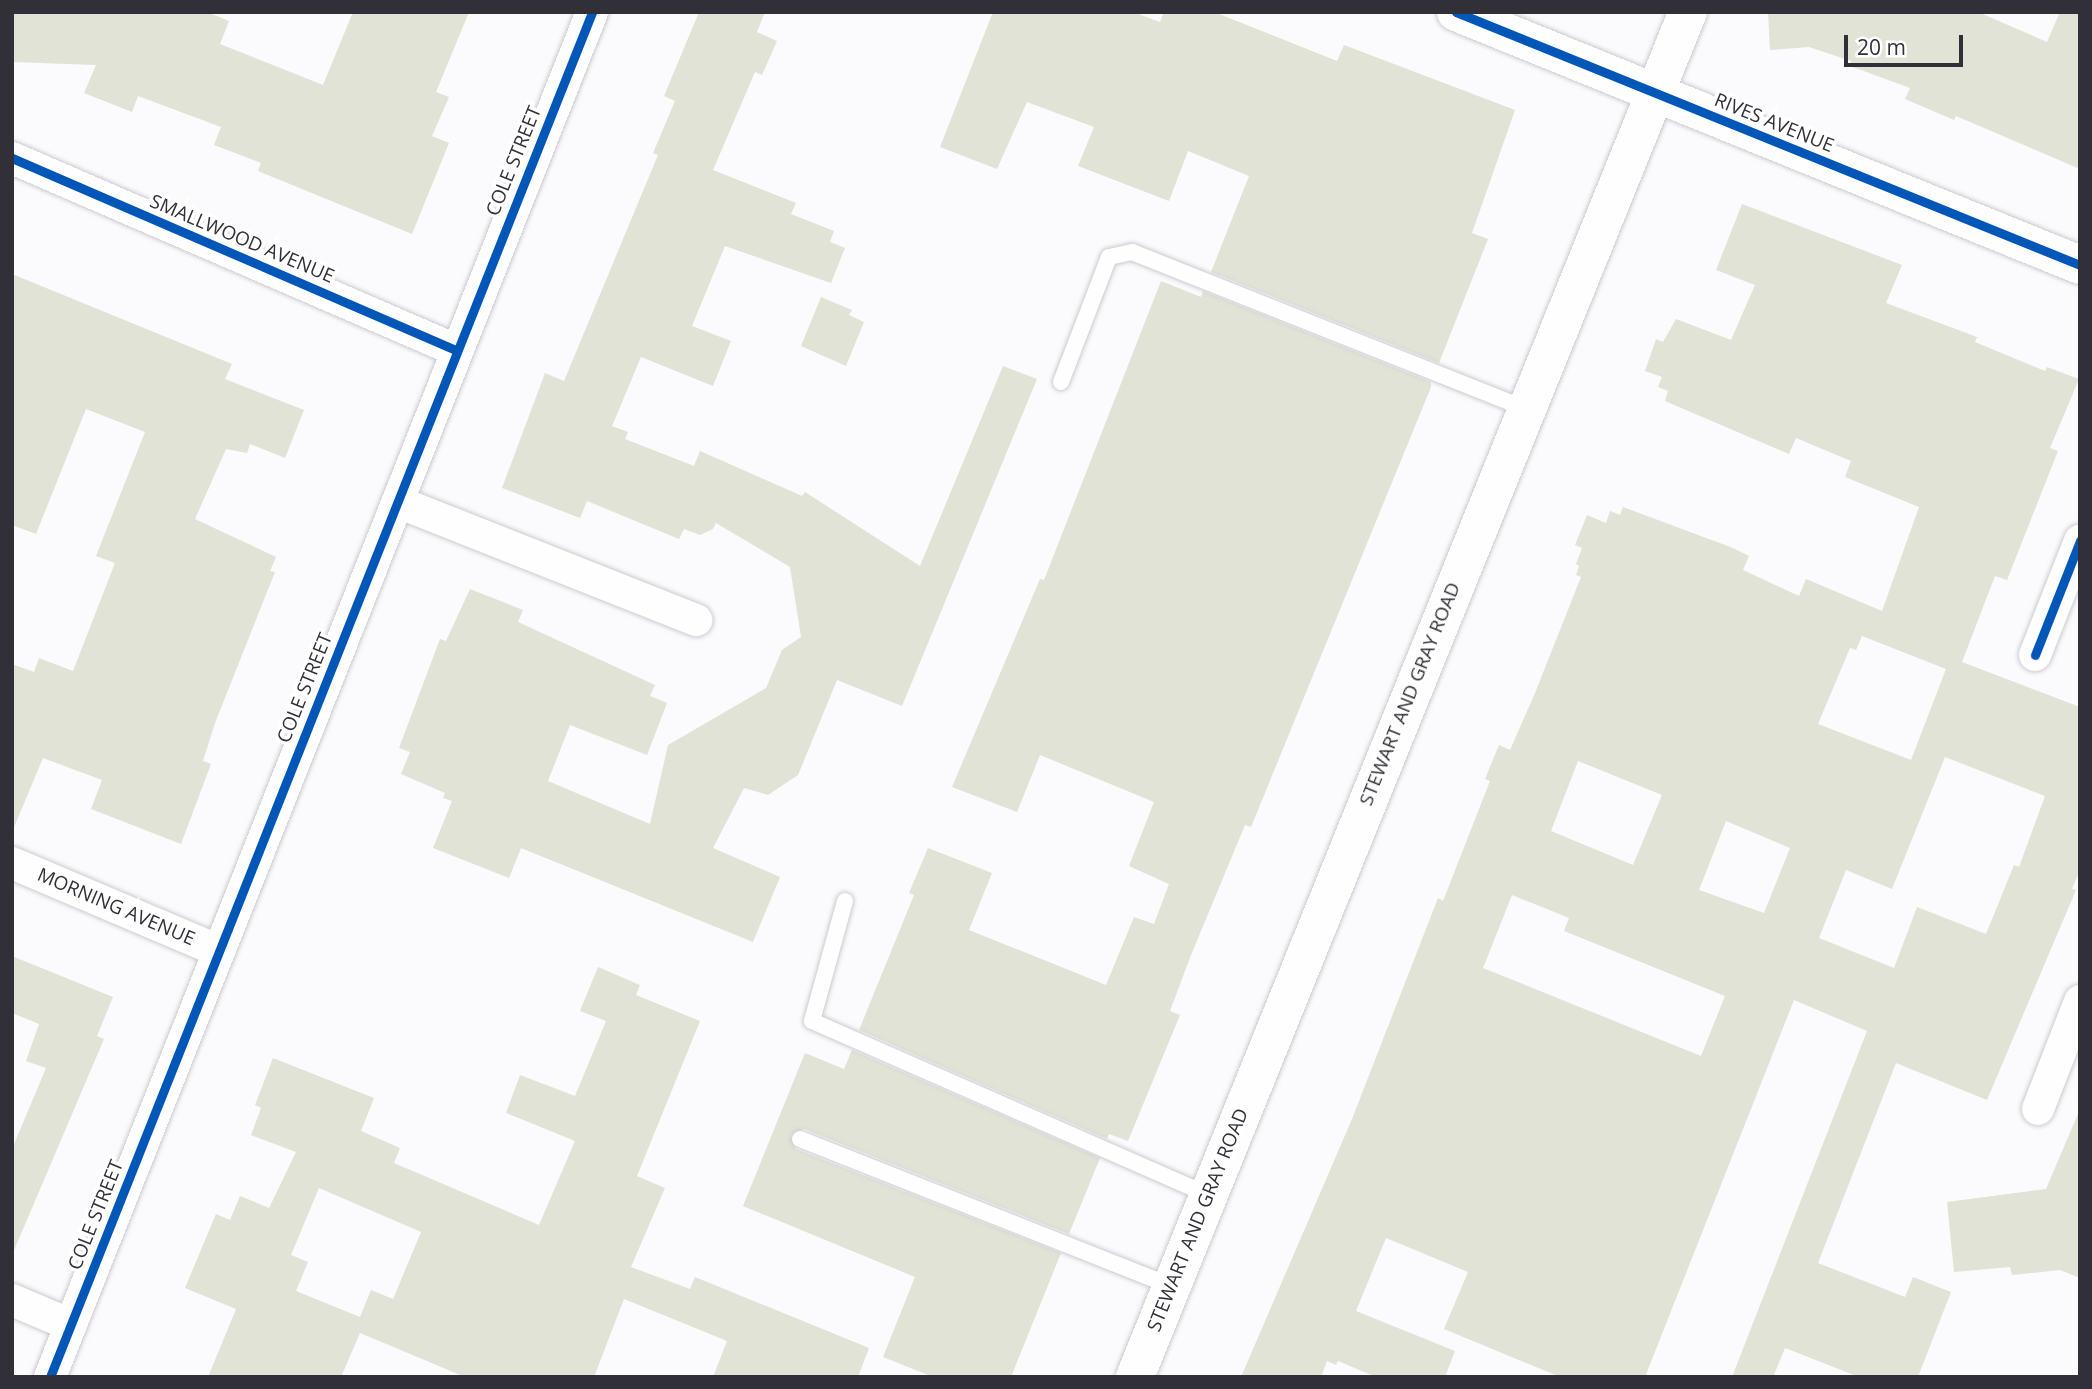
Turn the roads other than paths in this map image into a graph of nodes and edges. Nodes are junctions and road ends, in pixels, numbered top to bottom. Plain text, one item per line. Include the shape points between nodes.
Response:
1 (592, 12) edge
2 (1457, 12) edge
3 (1688, 12) edge
4 (1652, 93) junction
5 (12, 158) edge
6 (2080, 265) edge
7 (457, 351) junction
8 (1061, 382) dead end
9 (1525, 408) junction
10 (398, 502) junction
11 (2080, 541) edge
12 (696, 620) dead end
13 (2035, 655) dead end
14 (12, 863) edge
15 (845, 901) dead end
16 (219, 951) junction
17 (2080, 1001) edge
18 (2038, 1109) dead end
19 (800, 1139) dead end
20 (1209, 1195) junction
21 (1172, 1286) junction
22 (12, 1300) edge
23 (71, 1325) junction
24 (50, 1377) edge
25 (1135, 1377) edge

1 - 7 street, COLE STREET
2 - 4 main road, RIVES AVENUE
3 - 4 main road, STEWART AND GRAY ROAD
4 - 6 main road, RIVES AVENUE
4 - 9 main road, STEWART AND GRAY ROAD
5 - 7 street, SMALLWOOD AVENUE
7 - 10 street, COLE STREET
8 - 9 lane via 1109,257 1132,251
9 - 20 main road, STEWART AND GRAY ROAD
10 - 12 street
10 - 16 street, COLE STREET
11 - 13 street
14 - 16 street, MORNING AVENUE
15 - 20 lane via 811,1021
16 - 23 street, COLE STREET
17 - 18 street
19 - 21 lane
20 - 21 main road, STEWART AND GRAY ROAD
21 - 25 main road, STEWART AND GRAY ROAD
22 - 23 street
23 - 24 street, COLE STREET

